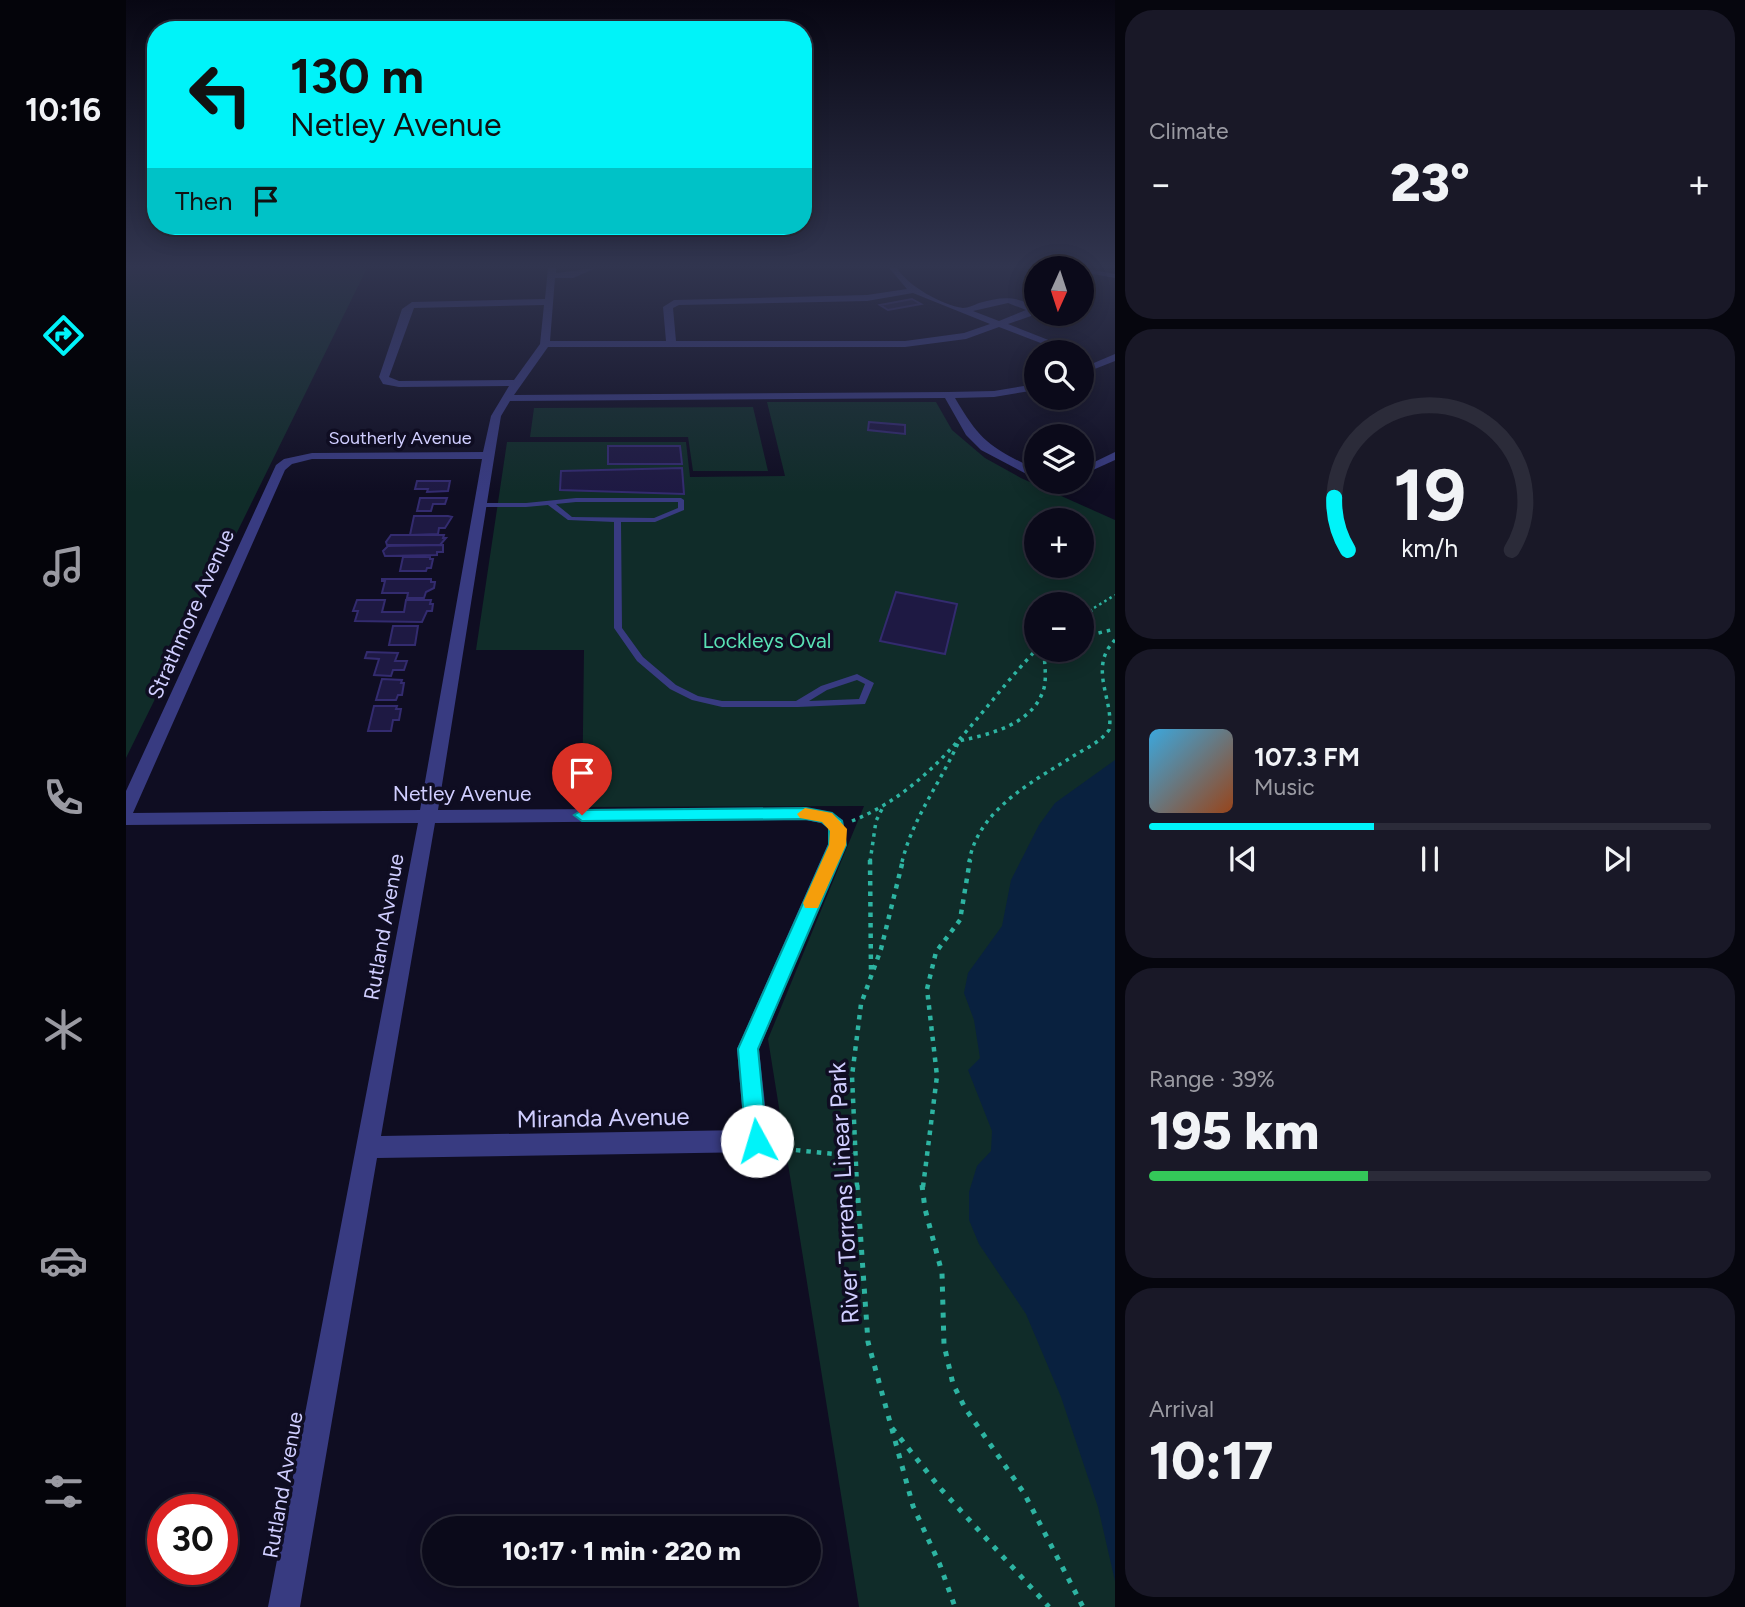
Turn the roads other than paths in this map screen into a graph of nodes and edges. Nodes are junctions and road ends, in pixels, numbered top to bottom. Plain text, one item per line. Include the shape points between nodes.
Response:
1 (396, 343) edge
2 (913, 343) edge
3 (545, 344) joint
4 (671, 344) joint
5 (1115, 357) edge
6 (1094, 360) edge
7 (1102, 363) junction
8 (1094, 366) edge
9 (1024, 389) edge
10 (511, 390) junction
11 (948, 395) junction
12 (488, 455) junction
13 (312, 456) joint
14 (1115, 456) edge
15 (1094, 466) edge
16 (1024, 469) edge
17 (550, 503) junction
18 (480, 505) junction
19 (617, 520) junction
20 (798, 704) junction
21 (126, 810) edge
22 (428, 817) junction
23 (126, 819) edge
24 (757, 1141) joint
25 (367, 1147) junction
26 (284, 1607) edge

1 - 10 street via 384,377 387,382
2 - 4 street
3 - 4 street
3 - 10 street, Rutland Avenue
5 - 7 street
6 - 7 street
7 - 8 street
9 - 11 street
10 - 11 street
10 - 12 street, Rutland Avenue via 496,416
11 - 16 street via 970,433 985,448
12 - 13 street, Southerly Avenue
12 - 18 street, Rutland Avenue
13 - 21 street, Strathmore Avenue via 288,461 280,468
14 - 15 street
17 - 18 lane
17 - 19 lane via 570,520
17 - 19 lane via 681,500 682,509 654,520
18 - 22 street, Rutland Avenue
19 - 20 lane via 618,628 640,659 673,687 695,698 734,705
20 - 20 lane via 824,688 858,677 870,683 862,702
22 - 23 street, Netley Avenue
22 - 24 street, Netley Avenue via 806,814 827,817 837,825 837,845 748,1049
22 - 25 street, Rutland Avenue
24 - 25 street, Miranda Avenue
25 - 26 street, Rutland Avenue

